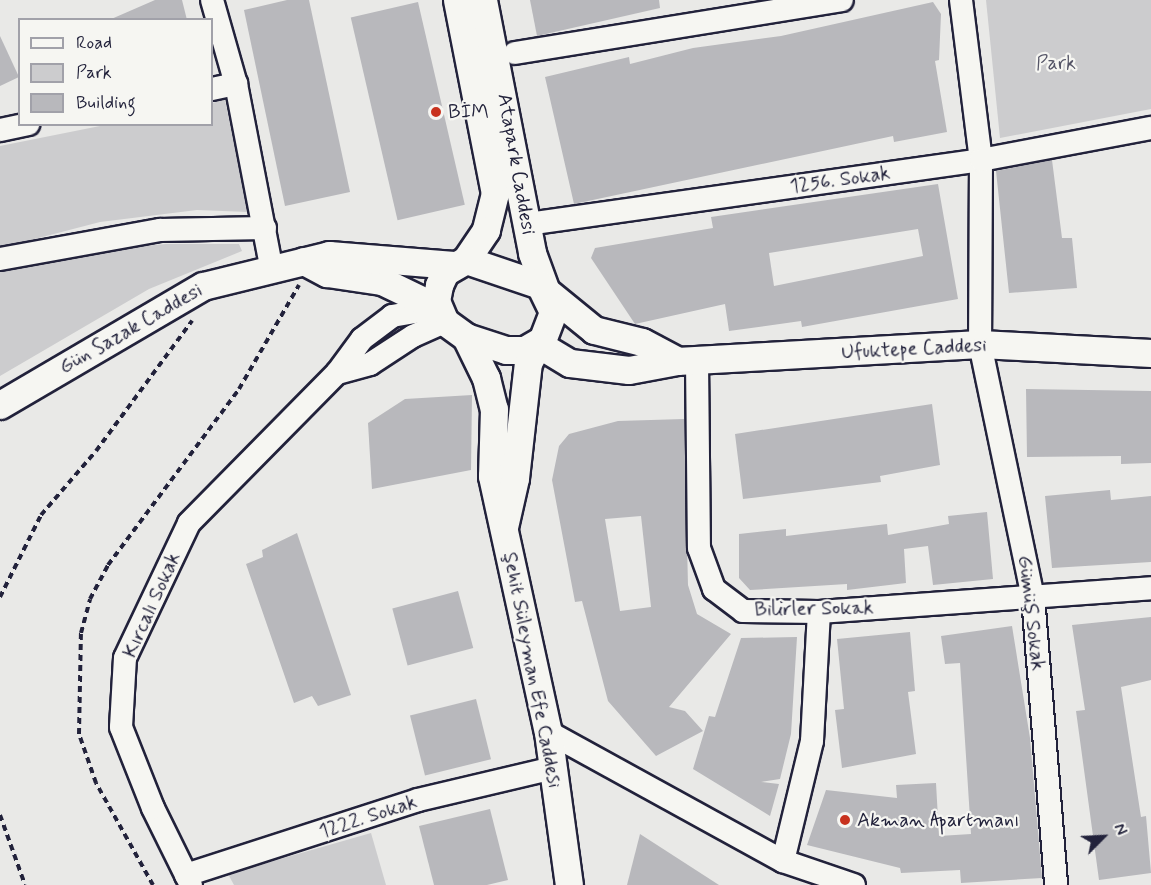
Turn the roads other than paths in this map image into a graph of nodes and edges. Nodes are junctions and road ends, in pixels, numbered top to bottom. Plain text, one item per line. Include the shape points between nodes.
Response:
1 (212, 0) edge
2 (457, 0) edge
3 (483, 0) edge
4 (842, 0) edge
5 (961, 0) edge
6 (515, 53) dead end
7 (236, 84) junction
8 (213, 89) edge
9 (19, 126) edge
10 (1151, 128) edge
11 (0, 130) edge
12 (981, 160) junction
13 (527, 224) junction
14 (265, 228) junction
15 (0, 259) edge
16 (304, 261) junction
17 (460, 262) junction
18 (271, 266) junction
19 (546, 291) junction
20 (450, 322) junction
21 (538, 344) junction
22 (980, 344) junction
23 (1151, 353) edge
24 (687, 361) junction
25 (0, 405) edge
26 (504, 527) junction
27 (1151, 588) edge
28 (1033, 597) junction
29 (819, 612) junction
30 (548, 732) junction
31 (553, 768) junction
32 (783, 861) junction
33 (189, 880) edge
34 (569, 885) edge
35 (853, 885) edge
36 (1056, 885) edge

1 - 7 street
2 - 17 street via 495,193 486,230
3 - 13 street, Atapark Caddesi
4 - 6 street
5 - 12 street, Gümüş Sokak
7 - 8 street
7 - 14 street
9 - 11 street
10 - 12 street, 1256. Sokak
12 - 13 street, 1256. Sokak
12 - 22 street, Gümüş Sokak
13 - 19 street, Atapark Caddesi
14 - 15 street via 160,230
14 - 18 street
16 - 17 street, Gün Sazak Caddesi via 329,255
16 - 18 street, Gün Sazak Caddesi
16 - 20 street via 327,273 382,281
17 - 19 street via 528,278
17 - 20 street via 439,285
18 - 25 street, Gün Sazak Caddesi via 202,286
19 - 21 street, Atapark Caddesi via 552,305 551,326
19 - 24 street via 594,330 642,342
20 - 21 street via 506,350
20 - 26 street, Şehit Süleyman Efe Caddesi via 486,378 494,409 492,477
20 - 33 street, Kırcalı Sokak via 392,316 362,339 338,373 189,523 125,658 121,727 153,808
21 - 24 street, Ufuktepe Caddesi via 570,363 629,370
21 - 26 street, Atapark Caddesi via 528,363 515,478
22 - 23 street, Ufuktepe Caddesi
22 - 24 street, Ufuktepe Caddesi
22 - 28 street, Gümüş Sokak
24 - 29 street, Bilirler Sokak via 699,548 714,589 743,611
26 - 30 street, Şehit Süleyman Efe Caddesi
27 - 28 street, Bilirler Sokak
28 - 29 street, Bilirler Sokak
28 - 36 street, Gümüş Sokak
29 - 32 street via 812,741
30 - 31 street, Şehit Süleyman Efe Caddesi
30 - 32 street
31 - 33 street, 1222. Sokak via 418,800
31 - 34 street, Şehit Süleyman Efe Caddesi
32 - 35 street

